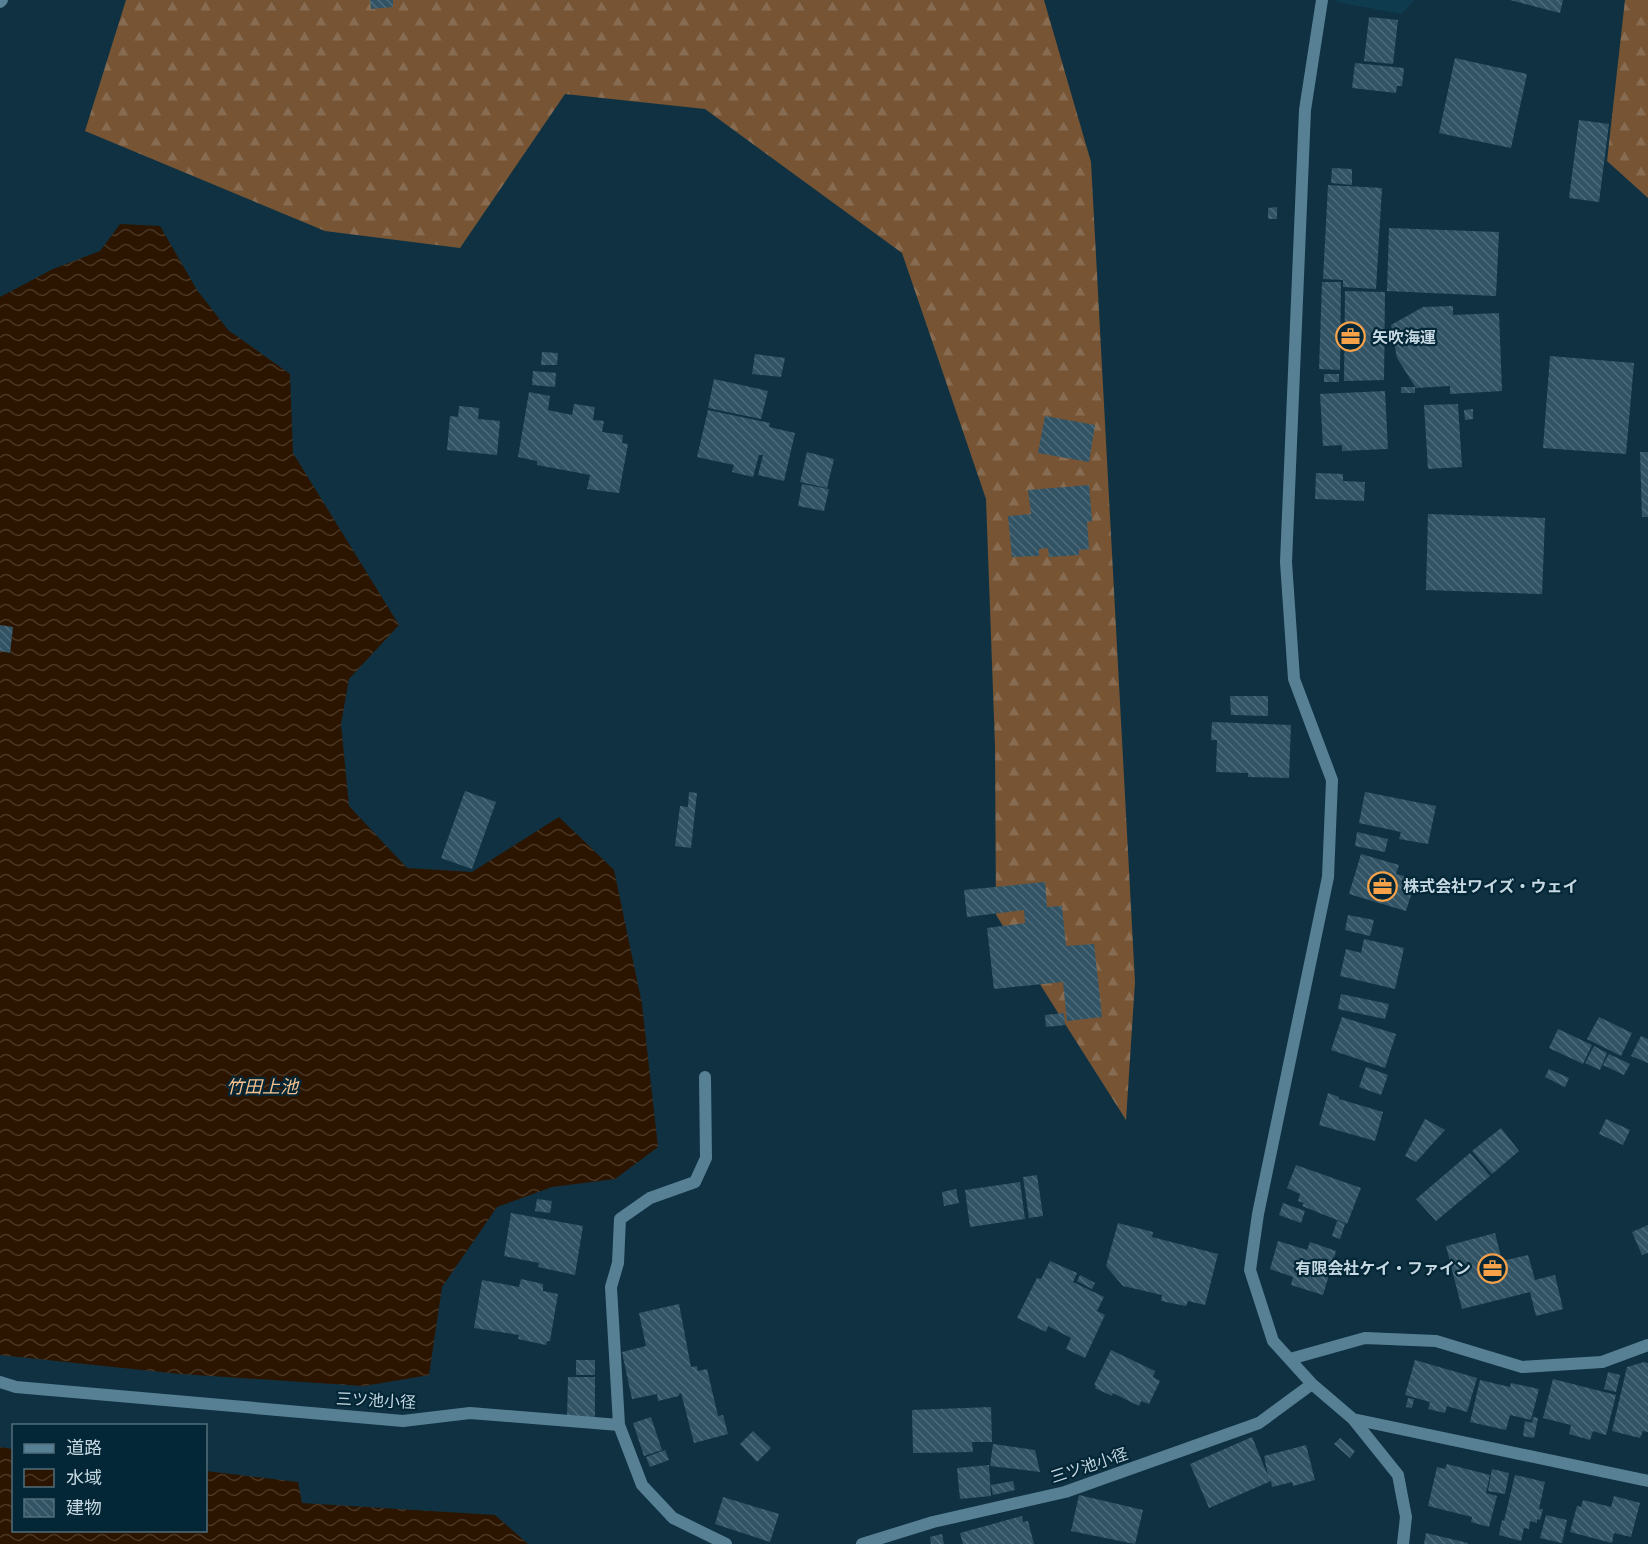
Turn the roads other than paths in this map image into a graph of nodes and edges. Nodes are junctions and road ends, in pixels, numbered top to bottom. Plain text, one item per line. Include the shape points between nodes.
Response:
1 (1322, 0) edge
2 (705, 1077) dead end
3 (1648, 1345) edge
4 (1290, 1359) junction
5 (0, 1382) edge
6 (1312, 1384) junction
7 (1353, 1419) junction
8 (619, 1425) junction
9 (1648, 1481) edge
10 (726, 1544) edge
11 (862, 1544) edge
12 (1403, 1544) edge

1 - 4 street via 1305,110 1286,562 1294,679 1332,780 1328,877 1258,1214 1250,1270 1273,1341
2 - 8 street via 706,1158 694,1182 650,1198 620,1219 618,1263 611,1287
3 - 4 street via 1602,1362 1522,1367 1436,1341 1365,1338
4 - 6 street
5 - 8 street, 三ツ池小径 via 16,1387 403,1421 470,1413
6 - 7 street
6 - 11 street, 三ツ池小径 via 1259,1423 1065,1492 933,1522
7 - 9 street
7 - 12 street via 1398,1475 1406,1517
8 - 10 street via 642,1485 673,1518

